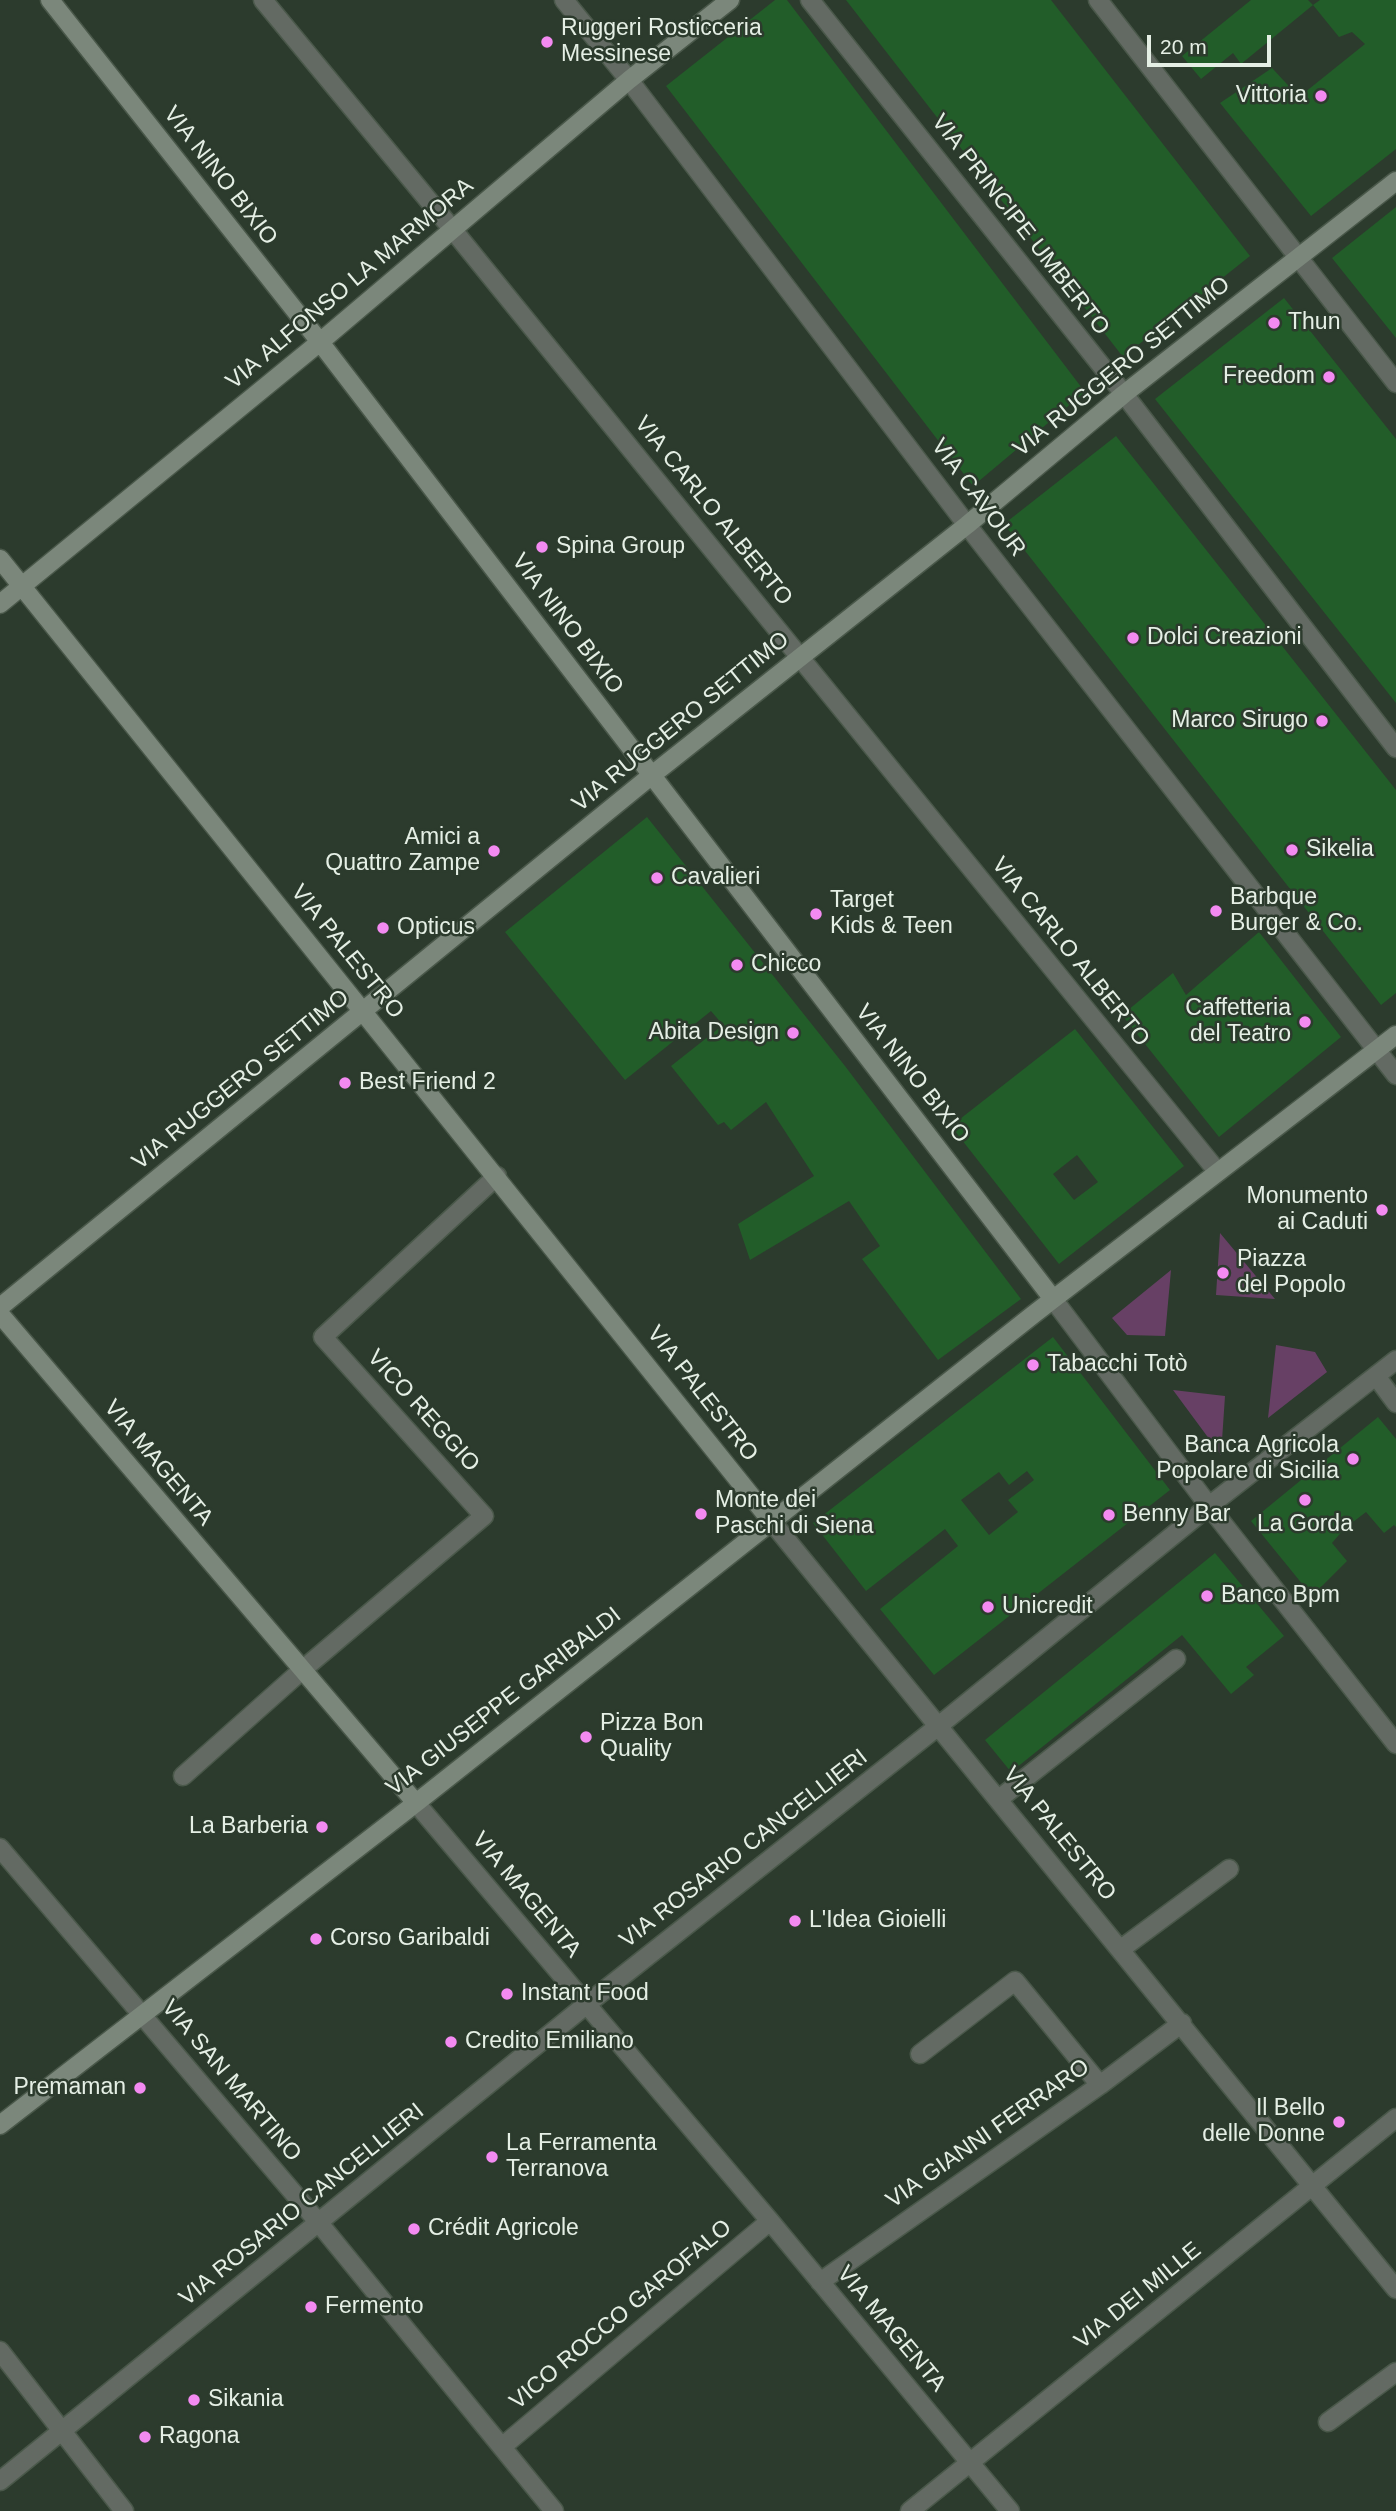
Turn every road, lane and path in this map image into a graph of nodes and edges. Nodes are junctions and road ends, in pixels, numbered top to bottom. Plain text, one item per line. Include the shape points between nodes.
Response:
1 (50, 0) edge
2 (262, 0) edge
3 (564, 0) edge
4 (730, 0) edge
5 (810, 0) edge
6 (1098, 0) edge
7 (629, 80) junction
8 (1396, 181) edge
9 (453, 230) junction
10 (1297, 259) junction
11 (320, 342) junction
12 (1396, 383) edge
13 (1124, 394) junction
14 (967, 525) junction
15 (0, 559) edge
16 (22, 586) junction
17 (0, 604) edge
18 (801, 658) junction
19 (1396, 748) edge
20 (652, 775) junction
21 (364, 1013) junction
22 (1396, 1035) edge
23 (1377, 1050) junction
24 (1396, 1075) edge
25 (1217, 1171) junction
26 (497, 1176) junction
27 (1053, 1299) junction
28 (0, 1307) edge
29 (0, 1314) edge
30 (1396, 1360) edge
31 (1376, 1376) junction
32 (1395, 1402) edge
33 (1209, 1506) junction
34 (772, 1522) junction
35 (1175, 1660) dead end
36 (301, 1671) junction
37 (936, 1728) junction
38 (1396, 1744) edge
39 (183, 1776) dead end
40 (999, 1799) junction
41 (416, 1803) junction
42 (0, 1849) edge
43 (1229, 1870) dead end
44 (1121, 1949) junction
45 (587, 2004) junction
46 (142, 2015) junction
47 (1182, 2022) junction
48 (920, 2054) dead end
49 (1100, 2085) junction
50 (1396, 2118) edge
51 (0, 2125) edge
52 (1313, 2186) junction
53 (770, 2221) junction
54 (319, 2224) junction
55 (820, 2282) junction
56 (1396, 2288) edge
57 (0, 2351) edge
58 (1396, 2372) edge
59 (1328, 2422) dead end
60 (63, 2430) junction
61 (503, 2446) junction
62 (971, 2463) junction
63 (0, 2481) edge
64 (124, 2511) edge
65 (554, 2511) edge
66 (910, 2511) edge
67 (1010, 2511) edge

1 - 11 main road, VIA NINO BIXIO
2 - 9 street, VIA CARLO ALBERTO
3 - 7 street, VIA CAVOUR
4 - 7 main road, VIA ALFONSO LA MARMORA
5 - 13 street, VIA PRINCIPE UMBERTO
6 - 10 street
7 - 9 main road, VIA ALFONSO LA MARMORA
7 - 14 street, VIA CAVOUR
8 - 10 main road, VIA RUGGERO SETTIMO
9 - 11 main road, VIA ALFONSO LA MARMORA
9 - 18 street, VIA CARLO ALBERTO
10 - 12 street
10 - 13 main road, VIA RUGGERO SETTIMO
11 - 16 main road, VIA ALFONSO LA MARMORA
11 - 20 main road, VIA NINO BIXIO
13 - 14 main road, VIA RUGGERO SETTIMO
13 - 19 street, VIA PRINCIPE UMBERTO
14 - 18 main road, VIA RUGGERO SETTIMO
14 - 23 street, VIA CAVOUR
15 - 16 main road, VIA PALESTRO
16 - 17 main road, VIA ALFONSO LA MARMORA
16 - 21 main road, VIA PALESTRO
18 - 20 main road, VIA RUGGERO SETTIMO
18 - 25 street, VIA CARLO ALBERTO
20 - 21 main road, VIA RUGGERO SETTIMO
20 - 27 main road, VIA NINO BIXIO
21 - 26 main road, VIA PALESTRO
21 - 28 main road, VIA RUGGERO SETTIMO
22 - 23 main road, VIA GIUSEPPE GARIBALDI
23 - 24 street, VIA CAVOUR
23 - 25 main road, VIA GIUSEPPE GARIBALDI
25 - 27 main road, VIA GIUSEPPE GARIBALDI
26 - 34 main road, VIA PALESTRO
26 - 36 street, VICO REGGIO via 323,1337 484,1516
27 - 33 street
27 - 34 main road, VIA GIUSEPPE GARIBALDI
29 - 36 main road, VIA MAGENTA
30 - 31 street, VIA ROSARIO CANCELLIERI
31 - 32 street
31 - 33 street, VIA ROSARIO CANCELLIERI
33 - 37 street, VIA ROSARIO CANCELLIERI
33 - 38 street
34 - 37 street, VIA PALESTRO
34 - 41 main road, VIA GIUSEPPE GARIBALDI
35 - 40 street
36 - 39 street
36 - 41 main road, VIA MAGENTA
37 - 40 street, VIA PALESTRO
37 - 45 street, VIA ROSARIO CANCELLIERI
40 - 44 street, VIA PALESTRO
41 - 45 street, VIA MAGENTA
41 - 46 main road, VIA GIUSEPPE GARIBALDI
42 - 46 street, VIA SAN MARTINO
43 - 44 street
44 - 47 street, VIA PALESTRO
45 - 53 street, VIA MAGENTA
45 - 54 street, VIA ROSARIO CANCELLIERI
46 - 51 main road, VIA GIUSEPPE GARIBALDI
46 - 54 street, VIA SAN MARTINO
47 - 49 street, VIA GIANNI FERRARO
47 - 52 street, VIA PALESTRO
48 - 49 street via 1015,1981
49 - 55 street, VIA GIANNI FERRARO
50 - 52 street, VIA DEI MILLE
52 - 56 street, VIA PALESTRO
52 - 62 street, VIA DEI MILLE
53 - 55 street, VIA MAGENTA
53 - 61 street, VICO ROCCO GAROFALO
54 - 60 street, VIA ROSARIO CANCELLIERI
54 - 61 street, VIA SAN MARTINO
55 - 62 street, VIA MAGENTA
57 - 60 street
58 - 59 street
60 - 63 street, VIA ROSARIO CANCELLIERI
60 - 64 street
61 - 65 street, VIA SAN MARTINO
62 - 66 street, VIA DEI MILLE
62 - 67 street, VIA MAGENTA

